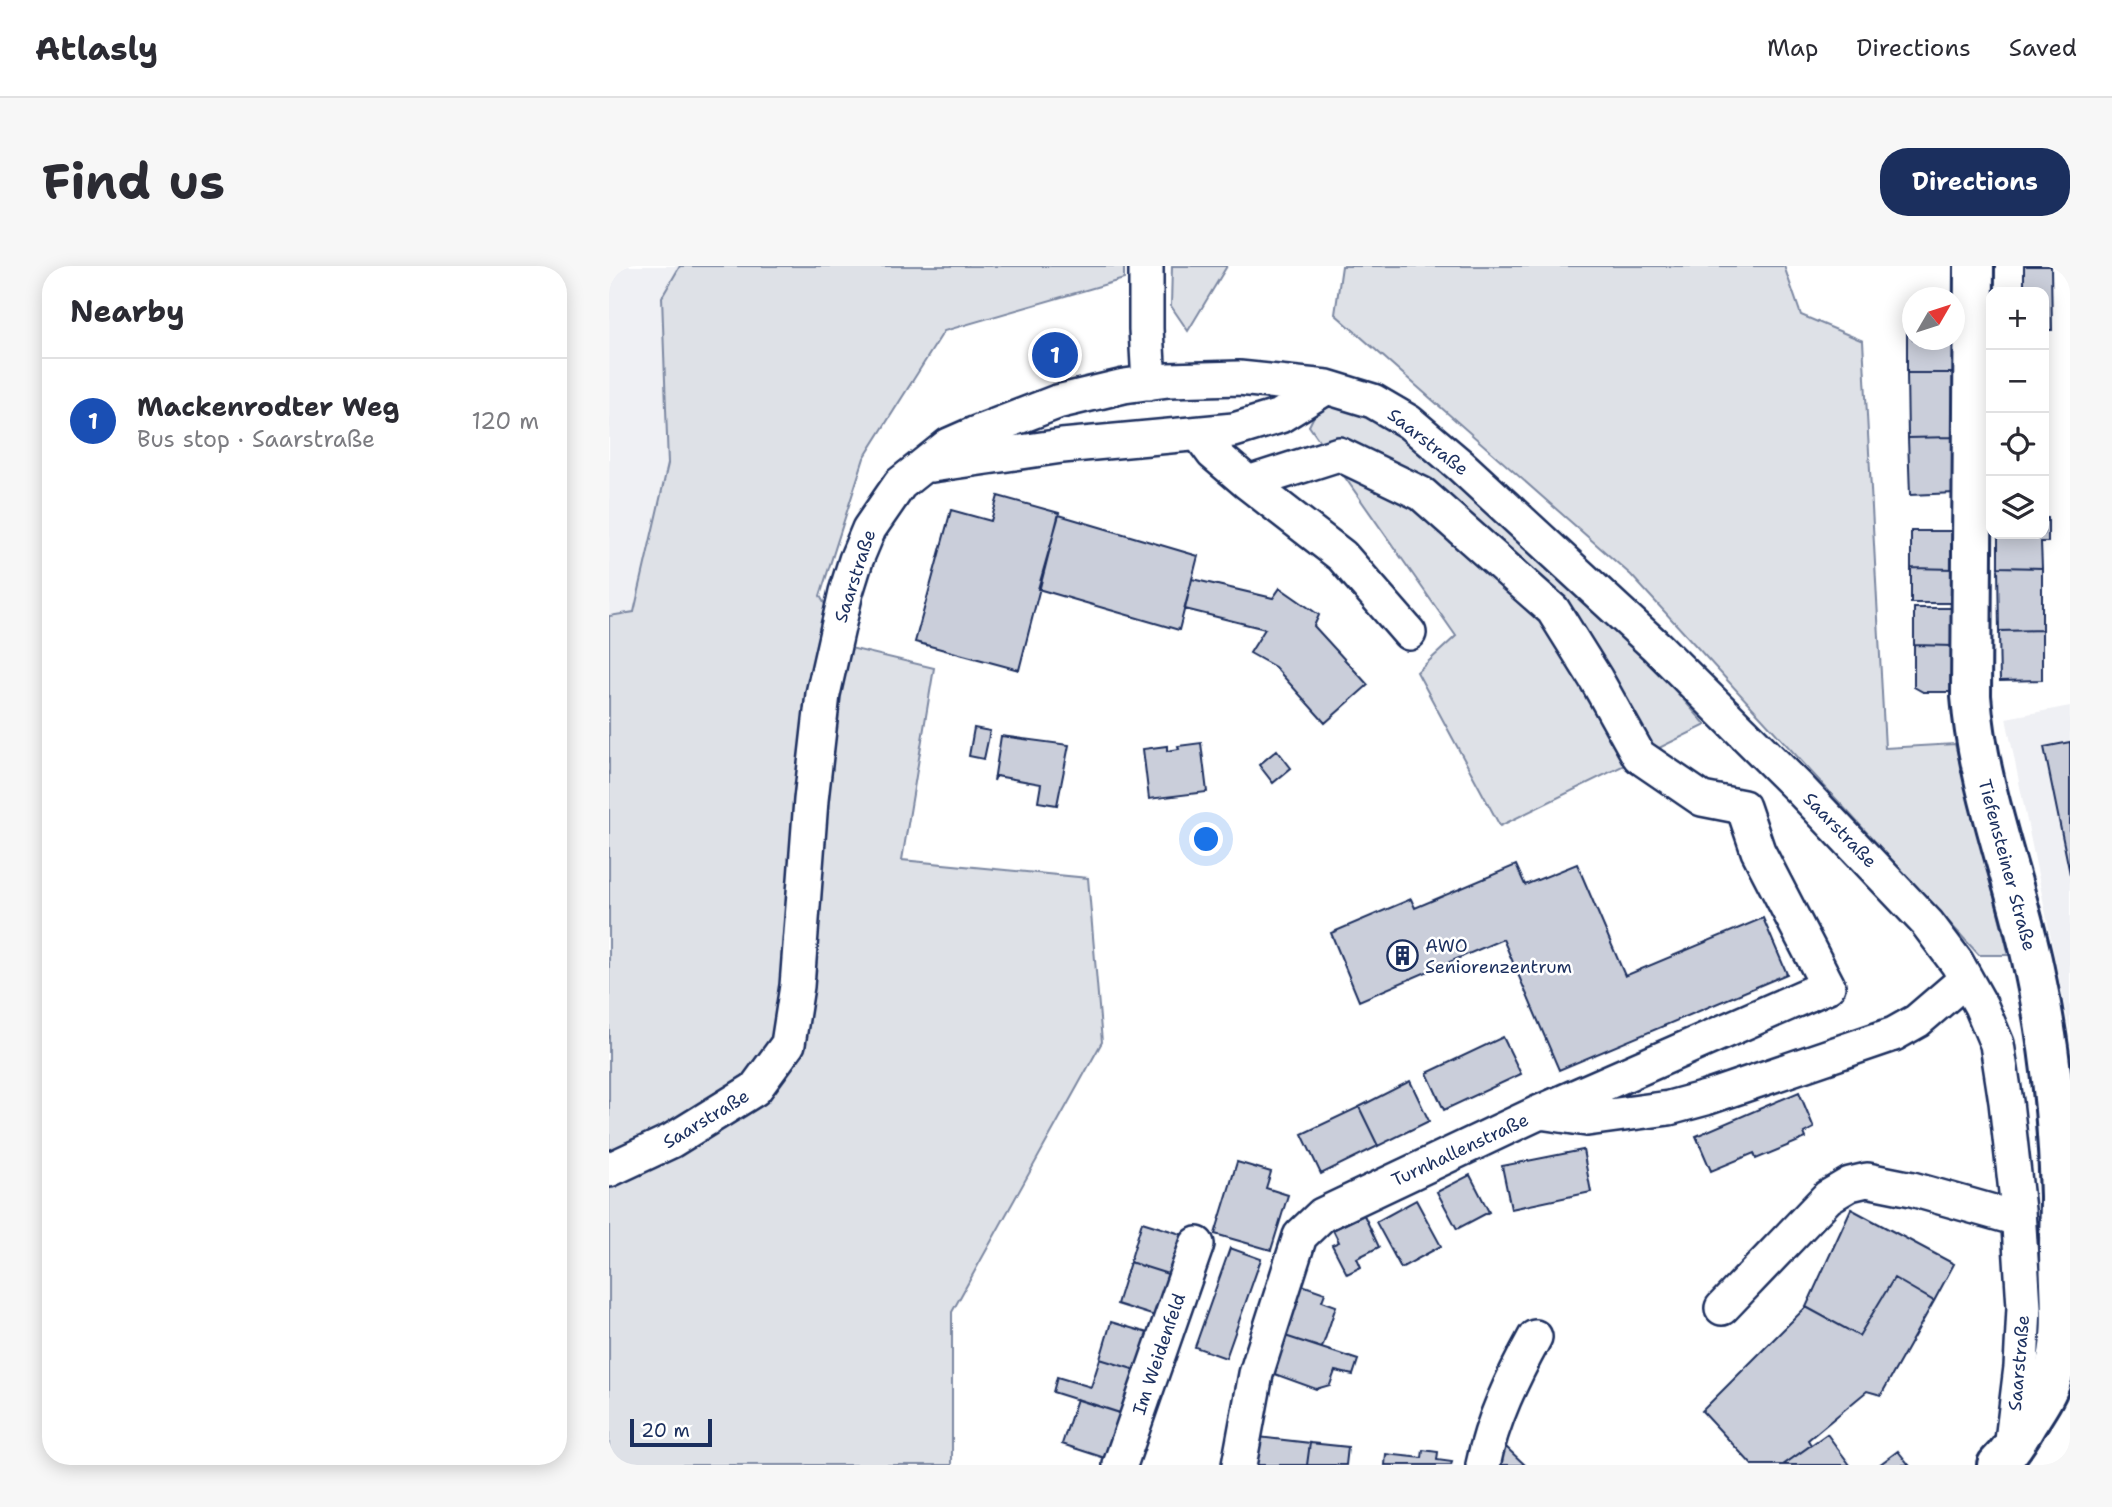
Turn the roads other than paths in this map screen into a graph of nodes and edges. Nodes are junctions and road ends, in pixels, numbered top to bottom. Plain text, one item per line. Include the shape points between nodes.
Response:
1 (1146, 266) edge
2 (1974, 266) edge
3 (1149, 383) junction
4 (1327, 387) junction
5 (1199, 434) junction
6 (920, 467) junction
7 (1248, 483) junction
8 (1409, 633) dead end
9 (1966, 979) junction
10 (1540, 1112) junction
11 (609, 1171) edge
12 (2018, 1219) junction
13 (1197, 1244) dead end
14 (1722, 1308) dead end
15 (1535, 1337) dead end
16 (2004, 1458) edge
17 (1120, 1465) edge
18 (1239, 1465) edge
19 (1483, 1465) edge

1 - 3 street
2 - 16 main road, Tiefensteiner Straße via 1974,733 2047,1035 2060,1195 2056,1363 2040,1404
3 - 4 street, Saarstraße via 1239,378
3 - 6 street, Saarstraße via 1045,406 949,445
4 - 5 street via 1280,416 1234,430
4 - 9 street, Saarstraße via 1373,401 1409,422 1585,580 1799,788 1927,923
5 - 6 street via 1062,446
5 - 7 street via 1213,453
6 - 11 street, Saarstraße via 900,484 869,529 846,592 832,653 811,800 797,986 788,1044 755,1089 671,1141
7 - 8 street via 1342,556
7 - 10 street via 1339,454 1422,494 1553,610 1639,756 1702,799 1743,807 1758,851 1828,986
9 - 10 street, Turnhallenstraße via 1917,1021 1894,1034 1706,1098 1587,1119
9 - 12 street, Saarstraße via 1997,1044
10 - 18 street, Turnhallenstraße via 1322,1215 1300,1236 1256,1374
12 - 14 street via 1912,1189 1867,1181 1850,1184 1828,1197
12 - 16 street, Saarstraße via 2023,1336
13 - 17 street, Im Weidenfeld
15 - 19 street via 1514,1374

